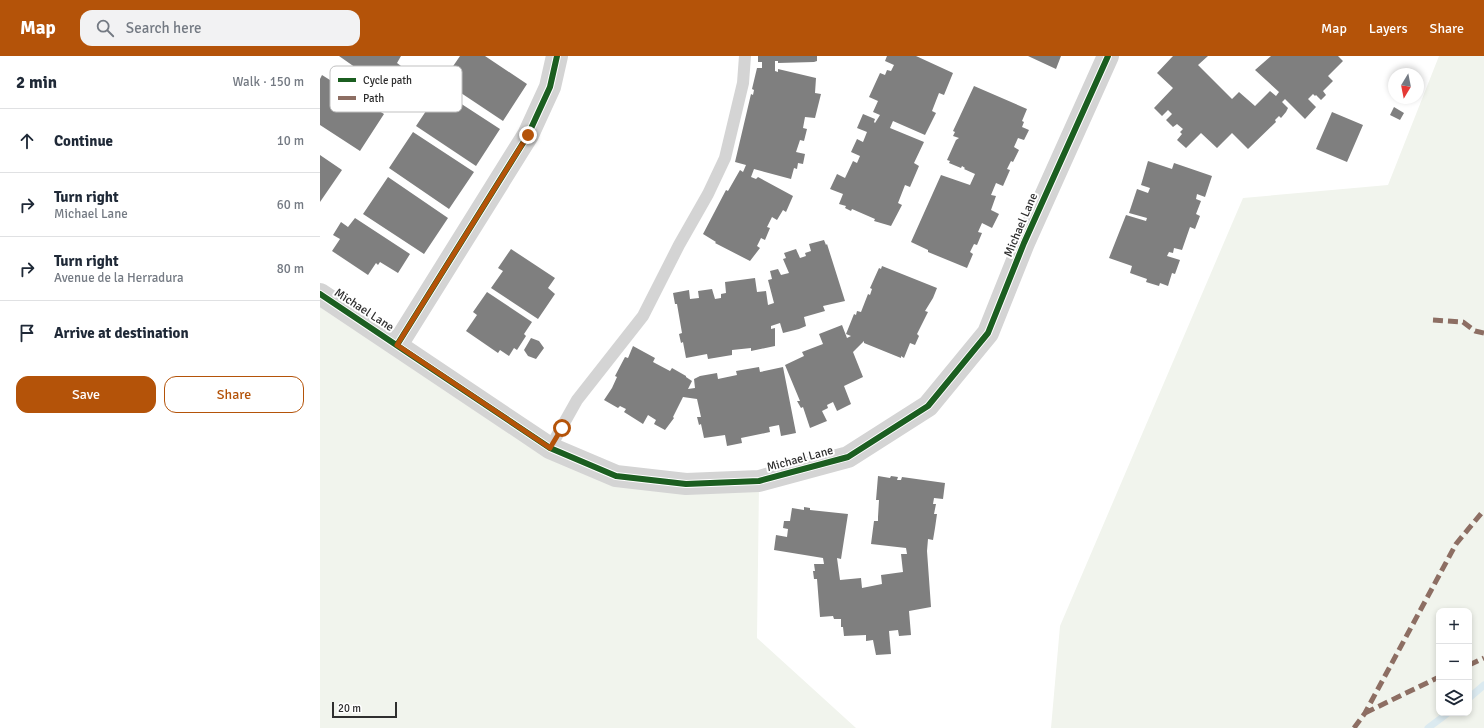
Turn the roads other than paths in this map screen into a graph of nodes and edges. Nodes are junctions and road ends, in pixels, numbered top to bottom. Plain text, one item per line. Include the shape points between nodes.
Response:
1 (557, 56) edge
2 (745, 56) edge
3 (1108, 56) edge
4 (320, 294) edge
5 (397, 345) junction
6 (550, 448) junction

1 - 5 street via 550,87 528,135
2 - 6 lane via 744,83 725,158 708,194 643,316 577,400
3 - 6 street, Michael Lane via 1024,243 988,333 928,406 848,457 759,482 686,484 616,476
4 - 5 street, Michael Lane
5 - 6 street, Michael Lane

